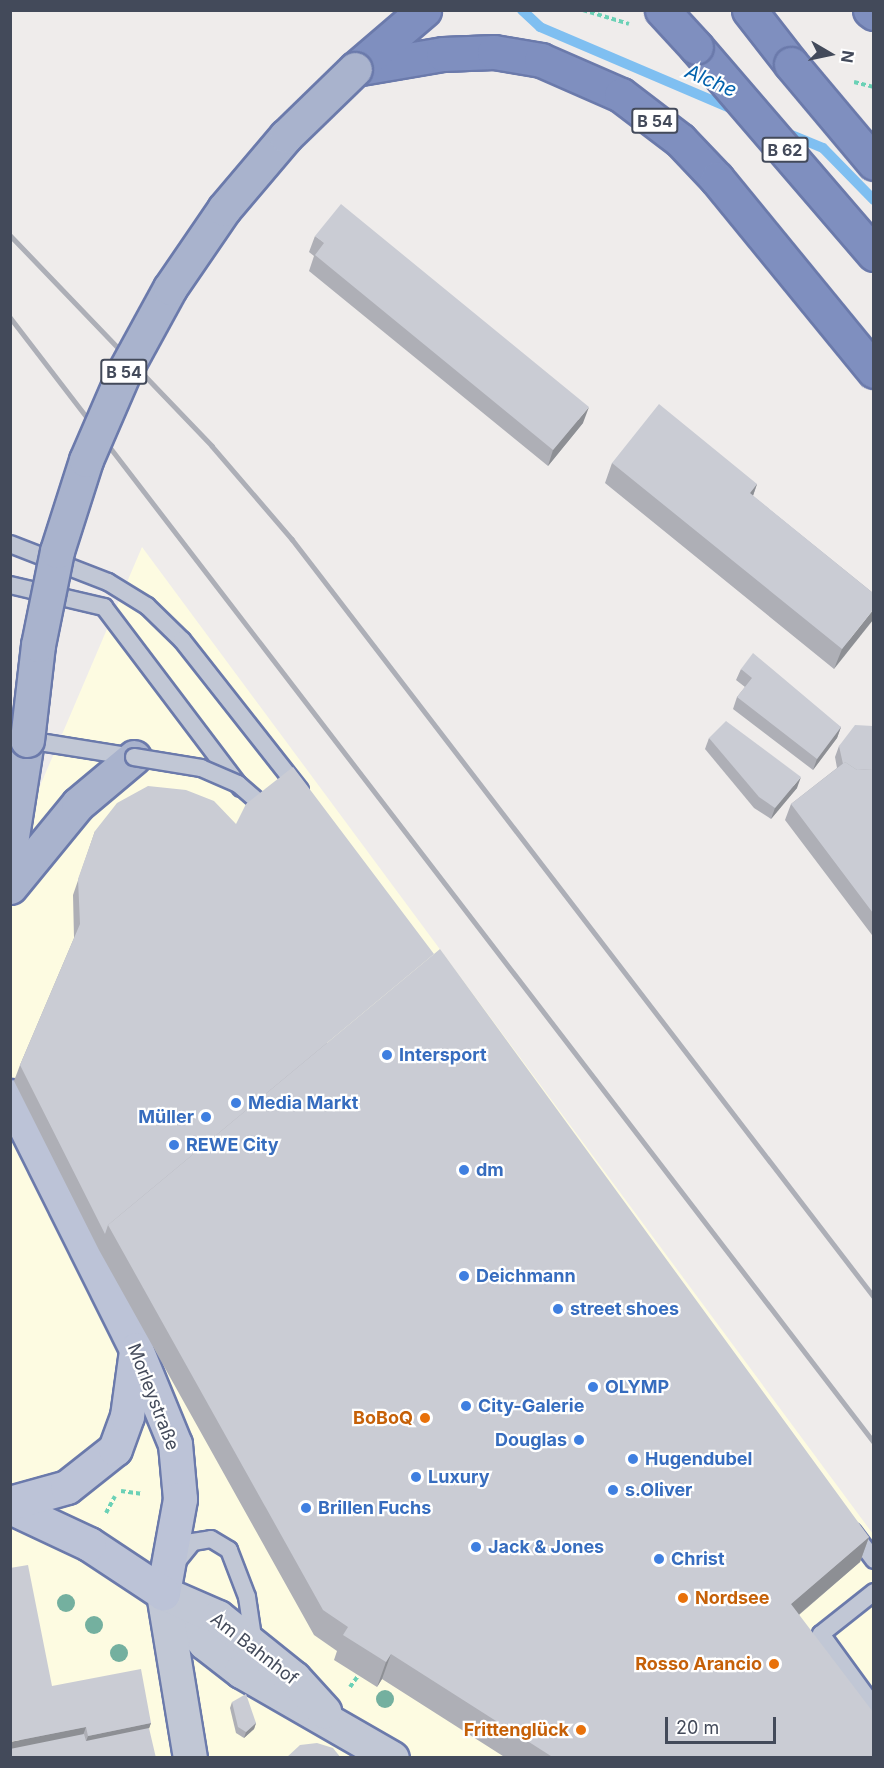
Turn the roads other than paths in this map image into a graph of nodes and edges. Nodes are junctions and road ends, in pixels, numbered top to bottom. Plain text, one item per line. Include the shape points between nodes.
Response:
1 (424, 10) edge
2 (662, 10) edge
3 (749, 10) edge
4 (355, 69) junction
5 (873, 163) edge
6 (873, 254) edge
7 (873, 371) edge
8 (10, 544) edge
9 (10, 585) edge
10 (27, 740) junction
11 (134, 757) junction
12 (294, 783) junction
13 (265, 804) junction
14 (312, 807) edge
15 (10, 849) edge
16 (10, 887) edge
17 (10, 1096) edge
18 (136, 1349) junction
19 (10, 1505) edge
20 (842, 1518) edge
21 (873, 1560) edge
22 (873, 1592) edge
23 (163, 1593) junction
24 (254, 1645) junction
25 (873, 1707) edge
26 (341, 1725) junction
27 (190, 1758) edge
28 (392, 1758) edge

1 - 4 highway, B 54
2 - 6 highway, B 62, bridge
3 - 5 highway, bridge
4 - 7 highway, B 54 via 443,54 494,52 541,60 621,95 680,140 717,179
4 - 10 main road, B 54, bridge via 286,136 224,209 170,288 124,372 86,460 57,551 38,645
8 - 12 lane via 108,582 147,606 182,640
9 - 13 lane via 104,607
10 - 11 lane
10 - 15 main road, B 54
11 - 13 lane, bridge via 201,768 238,784
11 - 16 main road via 78,804
12 - 13 lane
12 - 14 lane
17 - 18 street, Morleystraße
18 - 19 street via 127,1416 115,1449 87,1476
18 - 23 street, Morleystraße via 175,1444 180,1499
19 - 23 street via 89,1544
20 - 21 lane
22 - 25 lane via 821,1634
23 - 24 street, Am Bahnhof via 218,1617
23 - 24 lane via 178,1557 193,1542 211,1539 229,1550 247,1597
23 - 26 street, Am Bahnhof via 204,1643 241,1671 282,1698
23 - 27 street, Morleystraße
24 - 26 street, Am Bahnhof
26 - 28 street, Am Bahnhof

